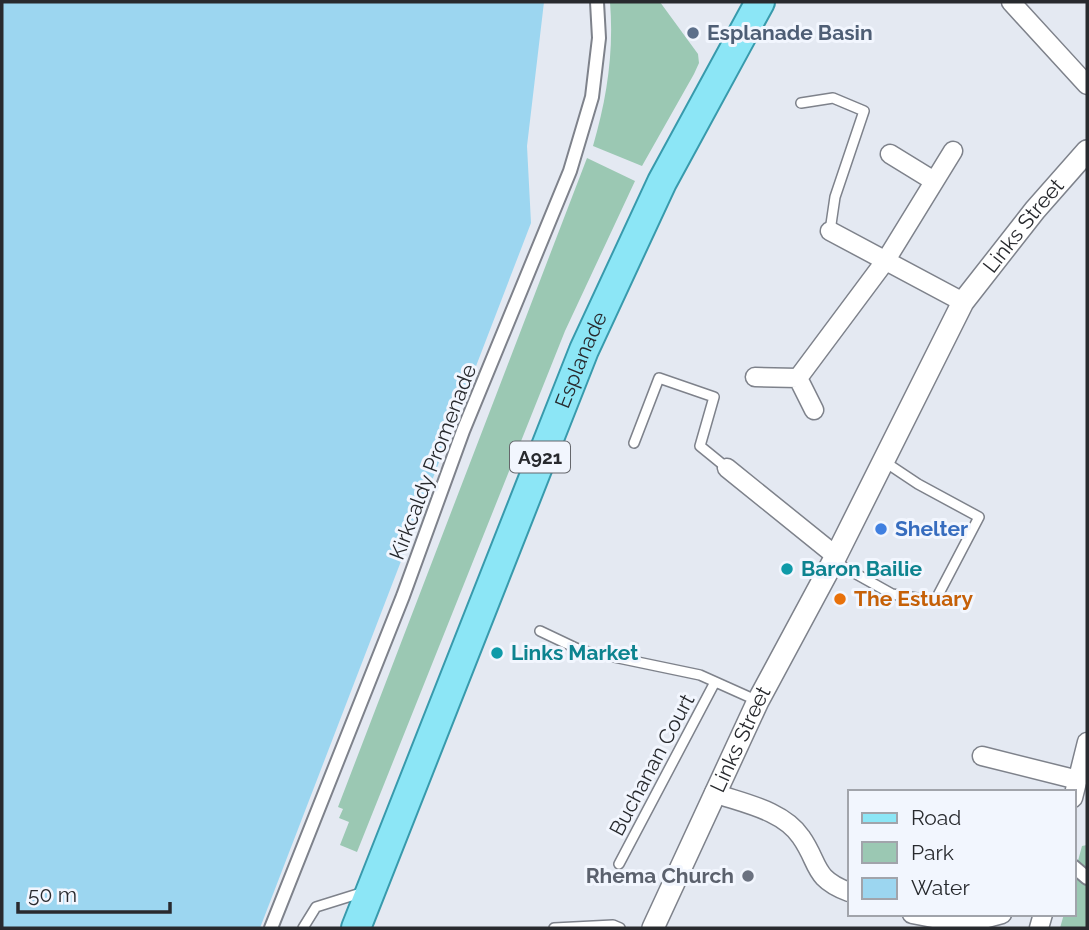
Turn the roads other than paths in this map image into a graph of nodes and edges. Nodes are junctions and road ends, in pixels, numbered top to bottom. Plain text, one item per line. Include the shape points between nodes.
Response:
1 (597, 2) edge
2 (760, 2) edge
3 (1021, 5) edge
4 (1087, 85) edge
5 (801, 103) dead end
6 (953, 151) dead end
7 (1087, 151) edge
8 (890, 154) dead end
9 (934, 181) junction
10 (830, 231) joint
11 (886, 260) junction
12 (963, 302) junction
13 (755, 377) dead end
14 (798, 378) junction
15 (814, 410) dead end
16 (634, 443) dead end
17 (884, 461) junction
18 (727, 468) joint
19 (835, 558) junction
20 (540, 631) dead end
21 (715, 682) junction
22 (758, 701) junction
23 (1087, 742) edge
24 (982, 756) dead end
25 (1078, 780) junction
26 (1075, 791) edge
27 (713, 793) junction
28 (619, 864) dead end
29 (371, 890) junction
30 (848, 892) edge
31 (921, 916) edge
32 (996, 916) edge
33 (964, 926) edge
34 (271, 928) edge
35 (303, 928) edge
36 (356, 928) edge
37 (554, 928) edge
38 (620, 928) edge
39 (653, 928) edge

1 - 34 street, Kirkcaldy Promenade via 592,97 570,171
2 - 29 main road, Esplanade / A921 via 662,182 584,350
3 - 4 street
5 - 10 lane via 833,99 864,111 835,197
6 - 9 street
7 - 12 street, Links Street
8 - 9 street
9 - 11 street
10 - 11 street
11 - 12 street
11 - 14 street
12 - 17 street, Links Street
13 - 14 street
14 - 15 street
16 - 18 lane via 659,378 714,397 700,446
17 - 19 street, Links Street
17 - 19 lane via 979,516 935,601 892,594
18 - 19 street
19 - 22 street, Links Street
20 - 21 lane, Buchanan Court via 580,650
21 - 22 lane, Buchanan Court
21 - 28 lane, Buchanan Court
22 - 27 street, Links Street
23 - 25 street
24 - 25 street
25 - 26 street
27 - 30 street via 777,815 801,836 813,864 831,885
27 - 39 street, Links Street
29 - 35 lane via 316,907
29 - 36 main road, Esplanade / A921
31 - 33 street
32 - 33 street
37 - 38 lane

